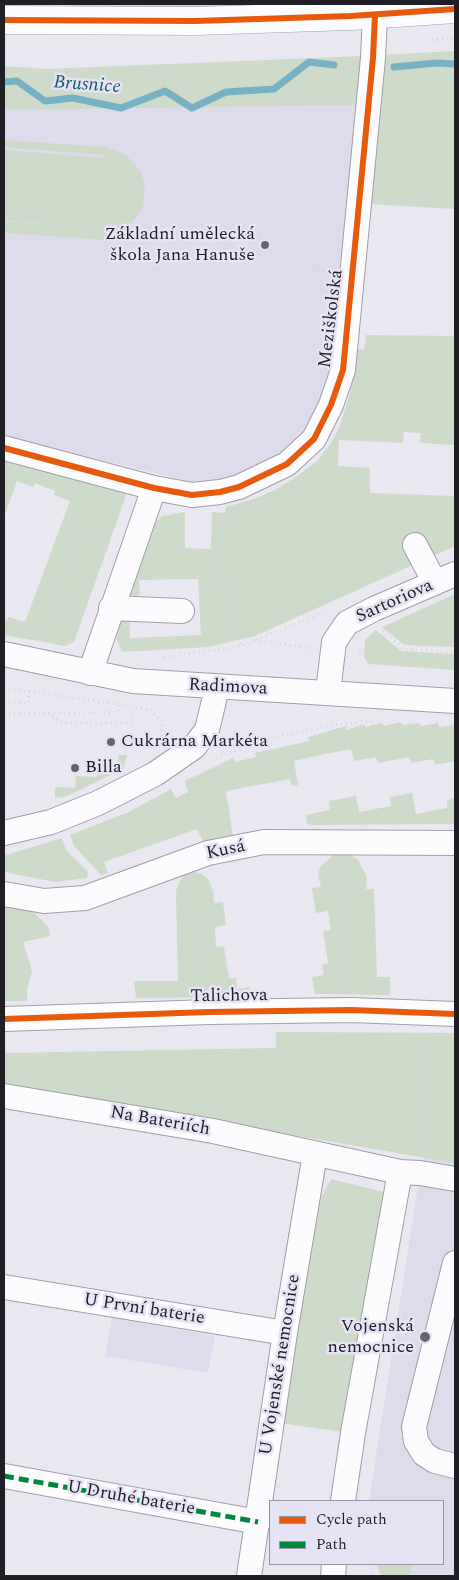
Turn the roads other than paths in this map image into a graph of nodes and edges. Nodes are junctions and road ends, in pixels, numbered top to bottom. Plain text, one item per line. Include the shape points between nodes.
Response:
1 (455, 9) edge
2 (41, 13) edge
3 (375, 15) junction
4 (4, 20) edge
5 (4, 448) edge
6 (154, 488) junction
7 (415, 545) dead end
8 (445, 579) edge
9 (111, 608) junction
10 (182, 611) dead end
11 (4, 654) edge
12 (90, 673) junction
13 (217, 688) junction
14 (328, 692) junction
15 (455, 701) edge
16 (4, 833) edge
17 (455, 843) edge
18 (4, 894) edge
19 (444, 1013) edge
20 (4, 1020) edge
21 (4, 1096) edge
22 (315, 1154) junction
23 (407, 1172) junction
24 (455, 1179) edge
25 (455, 1263) edge
26 (4, 1287) edge
27 (285, 1332) junction
28 (455, 1466) edge
29 (4, 1476) edge
30 (343, 1500) edge
31 (258, 1522) junction
32 (249, 1576) edge

1 - 3 main road
2 - 3 main road via 195,22
2 - 4 main road
3 - 6 street, Meziškolská via 343,370 332,405 314,439 287,464 239,487 192,495
5 - 6 street, Meziškolská
6 - 9 street
7 - 8 street
8 - 14 street, Sartoriova via 347,623 334,642
9 - 10 street
9 - 12 street
11 - 12 street, Radimova
12 - 13 street, Radimova via 133,681
13 - 14 street, Radimova
13 - 16 street via 207,730 194,747 155,774 51,822
14 - 15 street, Radimova
17 - 18 street, Kusá via 264,842 208,853 84,898 44,901
19 - 20 street, Talichova via 351,1010 209,1012
21 - 22 street, Na Bateriích via 213,1131
22 - 23 street
22 - 27 street, U Vojenské nemocnice
23 - 24 street
23 - 30 street via 353,1433
25 - 28 street via 414,1427 416,1441 424,1454 435,1461
26 - 27 street, U První baterie
27 - 31 street, U Vojenské nemocnice
29 - 31 street, U Druhé baterie
31 - 32 street, U Vojenské nemocnice

